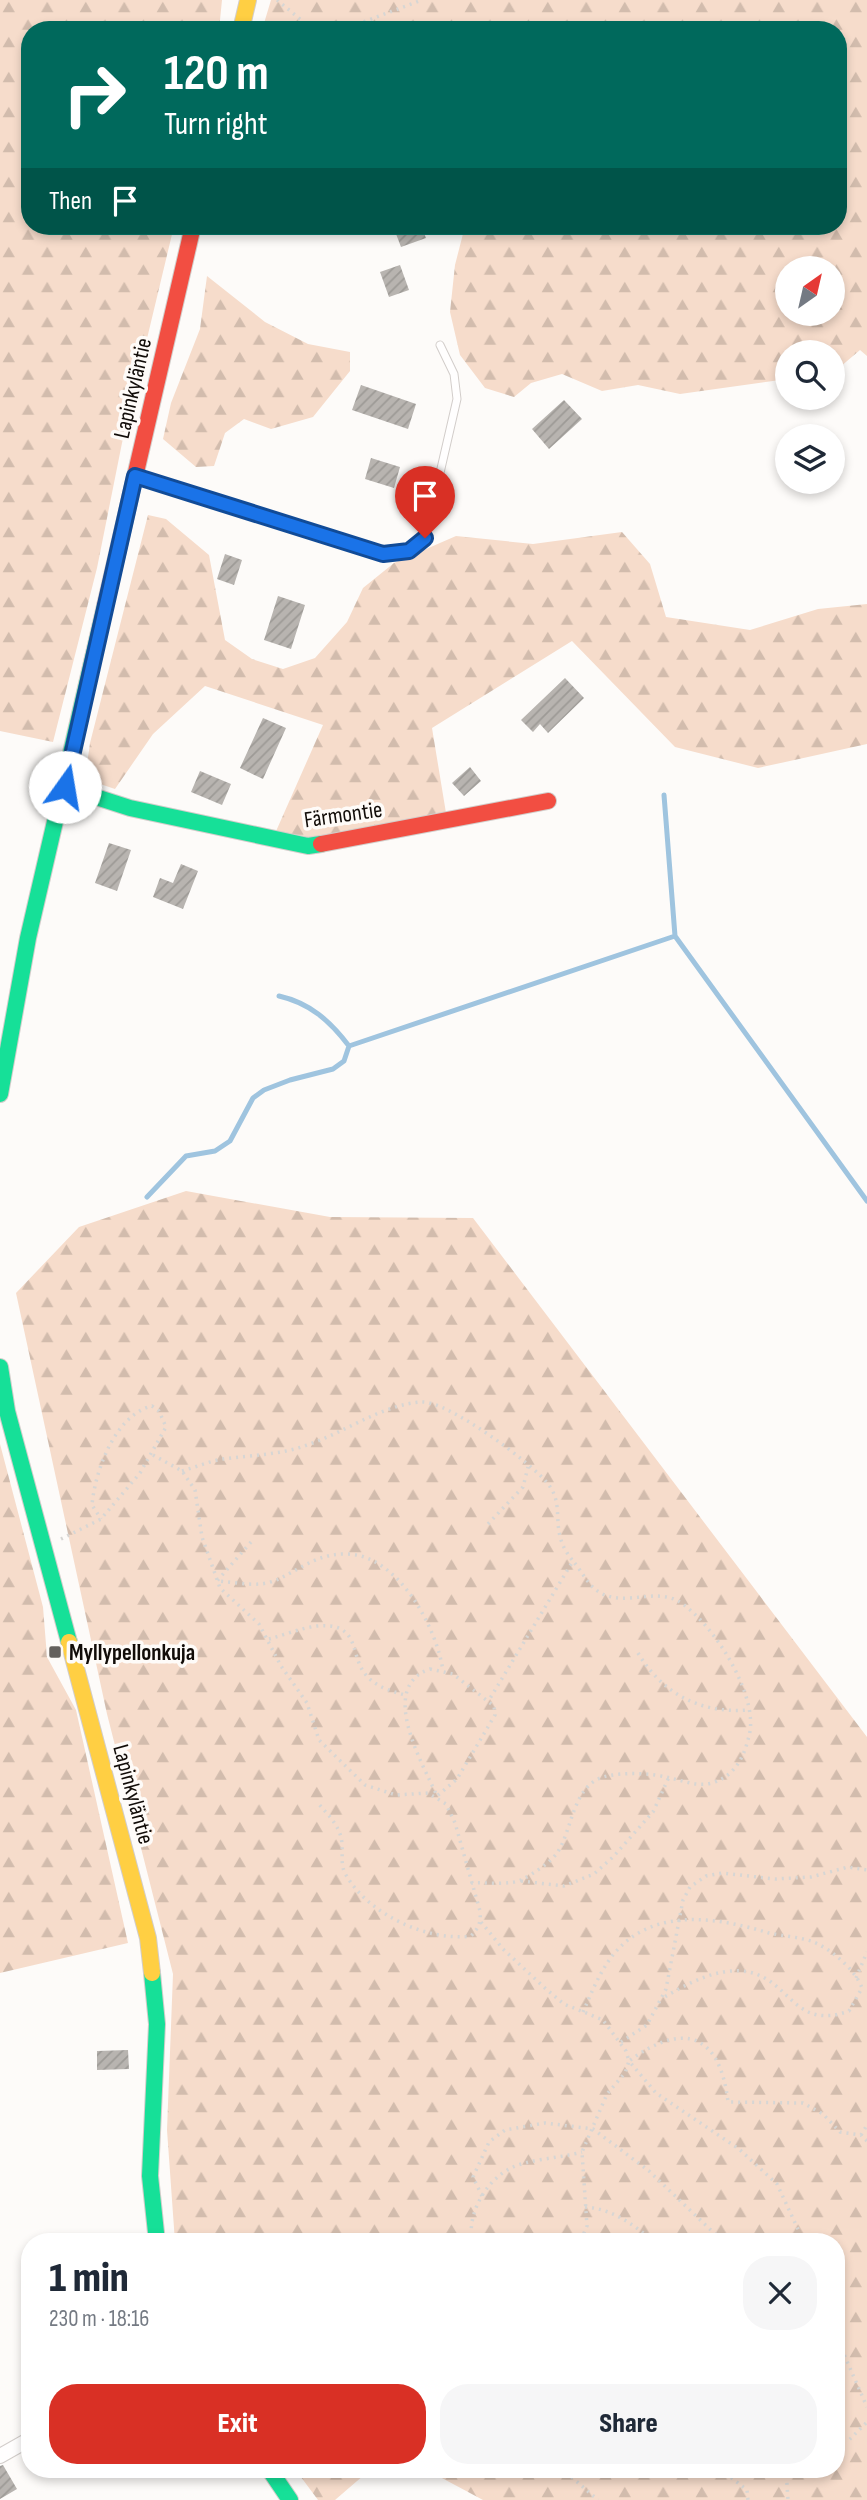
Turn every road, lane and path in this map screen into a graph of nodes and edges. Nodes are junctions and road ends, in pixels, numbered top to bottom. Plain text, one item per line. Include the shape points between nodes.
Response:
1 (248, 0) edge
2 (277, 0) edge
3 (422, 0) edge
4 (243, 21) edge
5 (302, 21) edge
6 (363, 21) edge
7 (191, 235) edge
8 (440, 345) dead end
9 (135, 476) junction
10 (65, 787) junction
11 (548, 801) dead end
12 (0, 1094) edge
13 (0, 1367) edge
14 (4, 1408) edge
15 (153, 1455) junction
16 (528, 1467) junction
17 (182, 1471) junction
18 (101, 1519) junction
19 (488, 1524) dead end
20 (251, 1542) dead end
21 (44, 1548) junction
22 (573, 1561) junction
23 (217, 1581) junction
24 (269, 1639) junction
25 (638, 1653) dead end
26 (443, 1671) junction
27 (405, 1695) junction
28 (489, 1700) junction
29 (748, 1710) junction
30 (668, 1777) junction
31 (437, 1796) junction
32 (318, 1803) dead end
33 (867, 1870) edge
34 (521, 1881) junction
35 (471, 1883) junction
36 (481, 1922) junction
37 (681, 1922) junction
38 (867, 1952) edge
39 (856, 1978) junction
40 (661, 1999) junction
41 (583, 2012) junction
42 (621, 2042) junction
43 (629, 2061) junction
44 (867, 2125) edge
45 (593, 2129) junction
46 (861, 2135) junction
47 (867, 2141) edge
48 (582, 2152) junction
49 (482, 2196) junction
50 (586, 2207) junction
51 (156, 2233) edge
52 (470, 2233) edge
53 (584, 2233) edge
54 (644, 2233) edge
55 (714, 2233) edge
56 (800, 2233) edge
57 (845, 2357) edge
58 (867, 2407) edge
59 (867, 2422) edge
60 (845, 2440) edge
61 (21, 2444) edge
62 (0, 2456) edge
63 (276, 2478) edge
64 (573, 2478) edge
65 (732, 2478) edge
66 (787, 2478) edge
67 (290, 2500) edge
68 (598, 2500) edge
69 (748, 2500) edge
70 (788, 2500) edge

1 - 4 main road
2 - 5 path
3 - 6 path
7 - 9 main road, Lapinkyläntie
8 - 9 lane via 454,374 457,399 425,538 409,551 383,554
9 - 10 main road, Lapinkyläntie
10 - 11 main road, Färmontie via 130,808 308,846
10 - 12 main road, Lapinkyläntie via 28,939
13 - 14 main road, Lapinkyläntie
14 - 21 main road, Lapinkyläntie
15 - 17 path
15 - 18 path
15 - 18 path via 166,1427 152,1406 140,1409 124,1426 100,1466 92,1505
16 - 17 path via 463,1418 423,1401 381,1413 305,1446 221,1459
16 - 19 path via 523,1487
16 - 22 path via 547,1482 558,1499 557,1532
17 - 23 path via 195,1490 202,1537
18 - 21 path
20 - 23 path
21 - 51 main road, Lapinkyläntie via 148,1938 158,2024 150,2176
22 - 28 path
22 - 29 path via 603,1595 658,1594 678,1602 702,1622 741,1680
23 - 24 path
23 - 26 path via 261,1584 319,1557 348,1553 371,1559 409,1592 439,1646
24 - 27 path via 321,1626 343,1631 356,1646 365,1674
24 - 31 path via 281,1667 307,1703 319,1740 352,1774 378,1791
25 - 29 path via 661,1684 681,1697 729,1712
26 - 27 path via 417,1673
26 - 28 path via 461,1678
27 - 31 path via 407,1729
28 - 31 path via 494,1706 492,1725 457,1779
29 - 30 path via 751,1728 744,1754 730,1775 710,1783
30 - 34 path via 653,1812 594,1874 564,1885
30 - 34 path via 604,1776 583,1793 556,1853
31 - 35 path via 455,1823
32 - 36 path via 341,1837 346,1876 373,1904 419,1930 441,1936 471,1936
33 - 37 path via 849,1867 811,1877 775,1879 722,1873 706,1876 690,1887 683,1900
34 - 35 path
35 - 36 path
36 - 41 path via 546,1989
37 - 39 path via 726,1921 812,1942 842,1962
37 - 40 path
37 - 41 path via 644,1930 625,1942 607,1961
38 - 39 path
39 - 40 path via 862,1988 858,2000 849,2011 834,2017 795,2006 775,1983 742,1972 713,1974
40 - 42 path via 647,2025
41 - 42 path via 603,2020
42 - 43 path
43 - 45 path via 607,2094
43 - 46 path via 652,2044 686,2039 713,2052 722,2067 728,2102 803,2103 823,2114 840,2132
43 - 56 path via 656,2093 739,2149 777,2185
44 - 46 path
45 - 48 path
45 - 49 path via 545,2123 505,2130 489,2142 473,2177
45 - 55 path via 649,2171
46 - 47 path
48 - 49 path via 509,2169
48 - 50 path
49 - 52 path
50 - 53 path
50 - 54 path via 626,2219
57 - 58 path
59 - 60 path
61 - 62 street
63 - 67 main road
64 - 68 path
65 - 69 path via 747,2490
66 - 70 path

